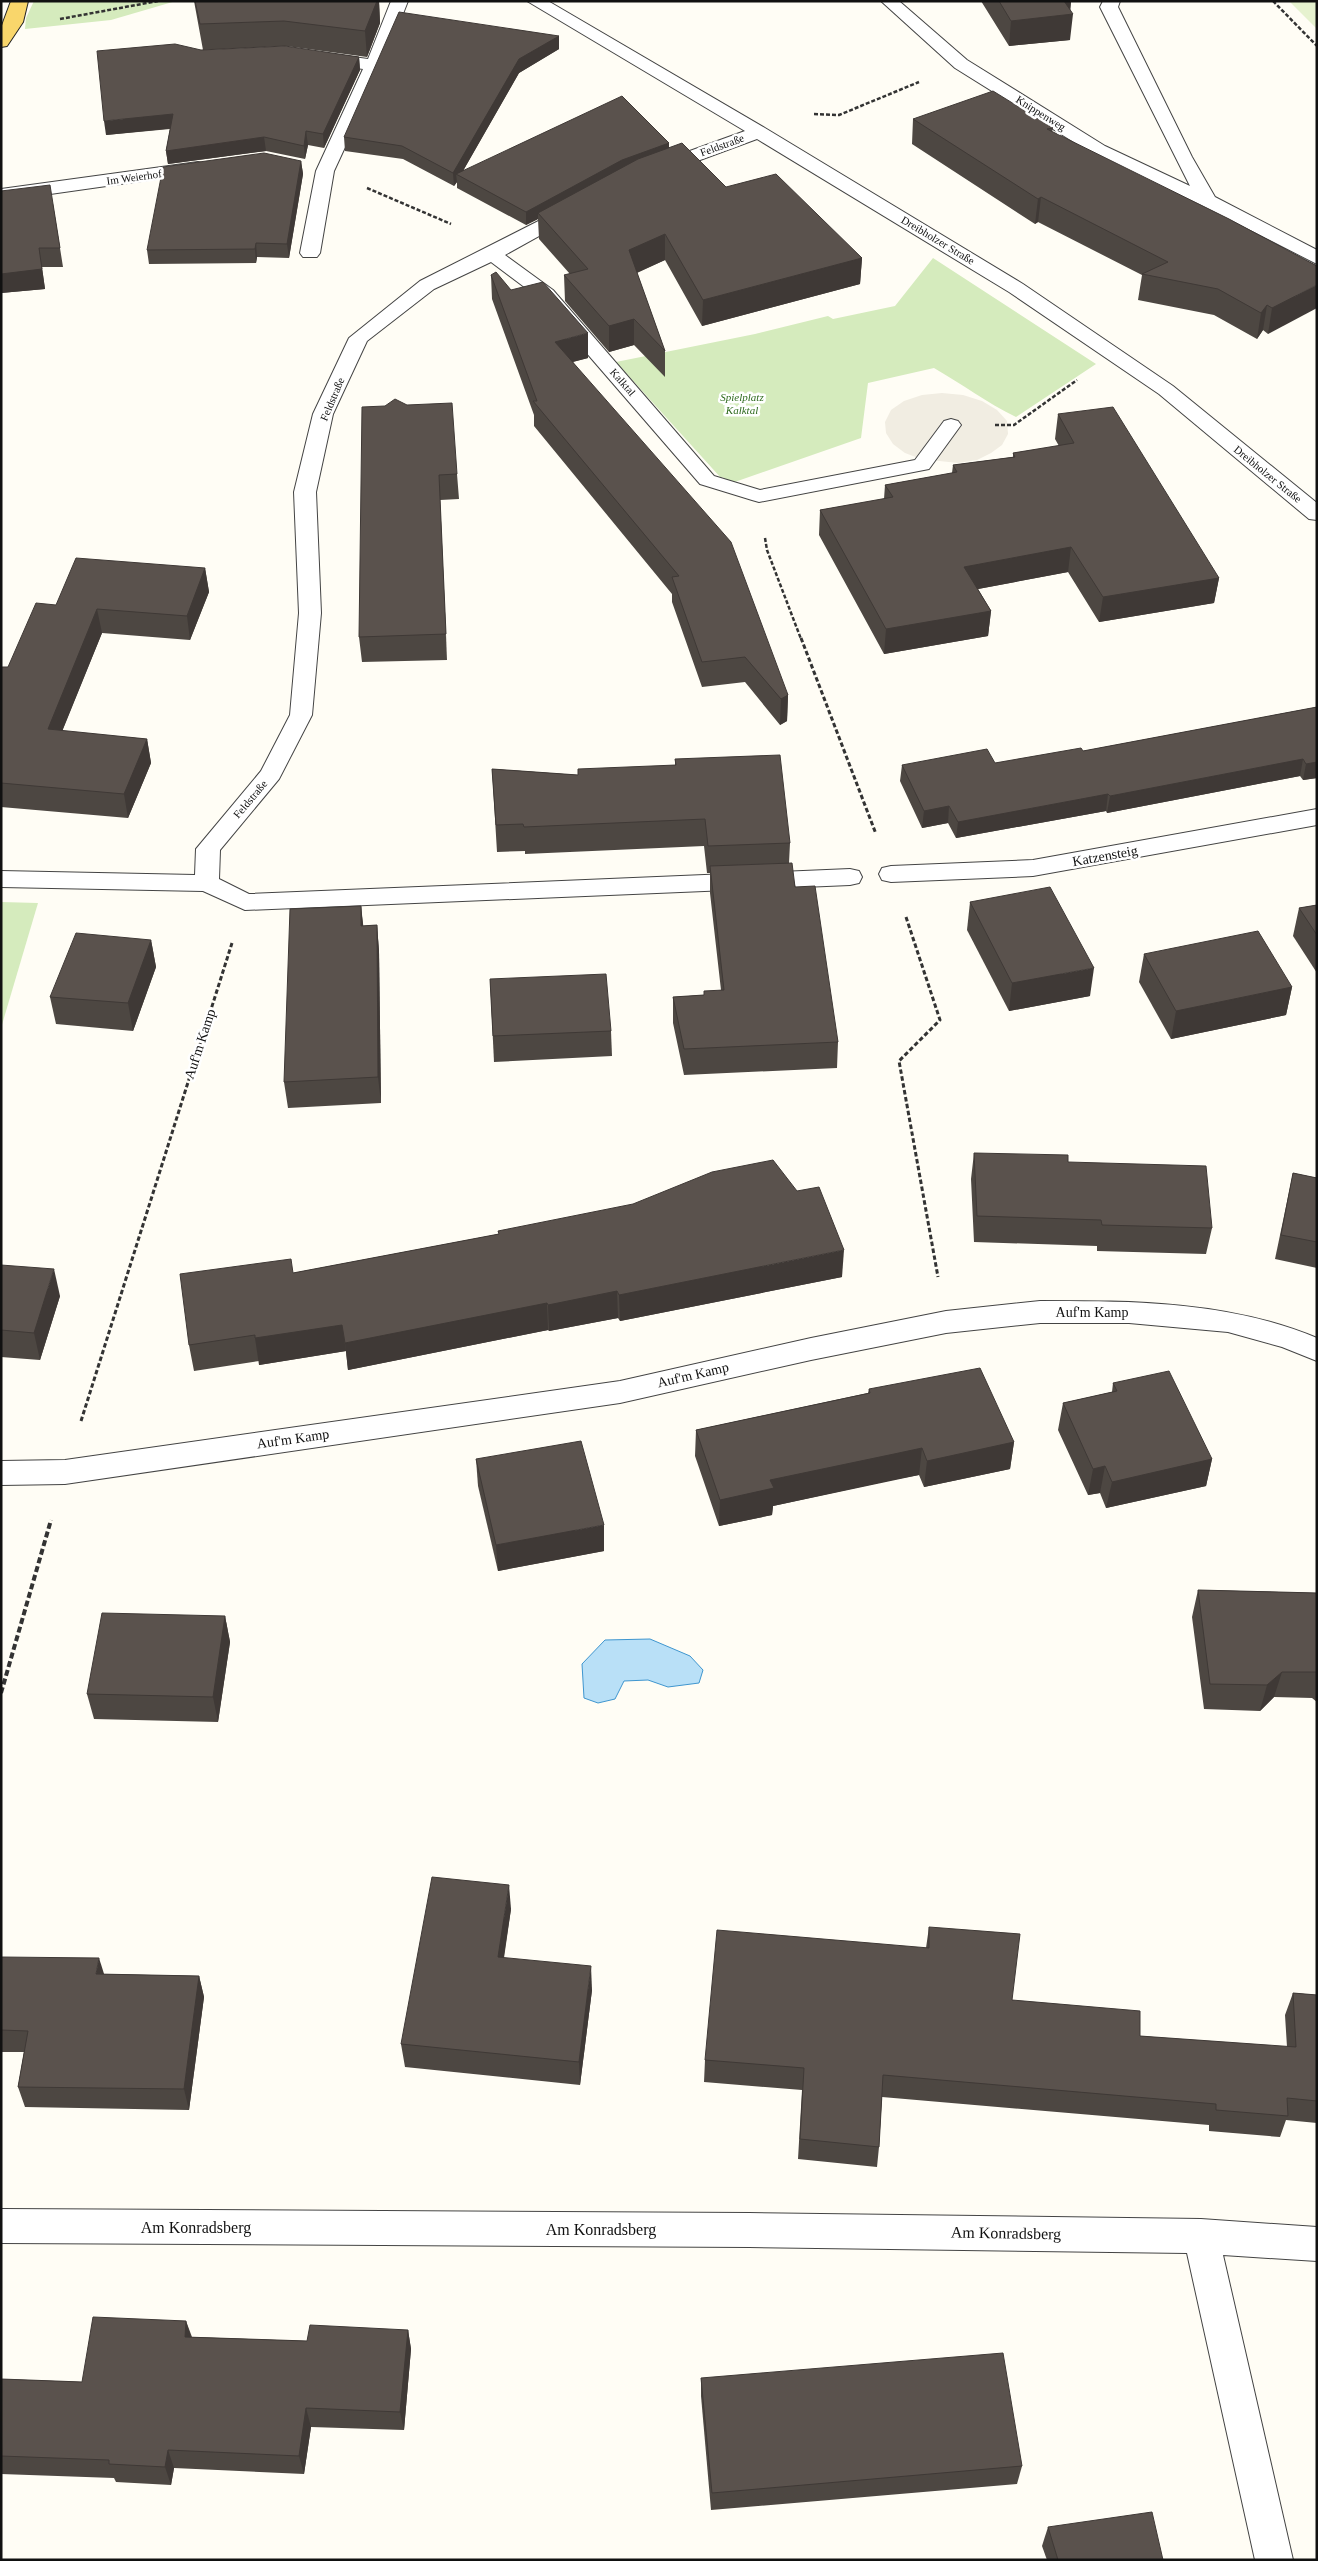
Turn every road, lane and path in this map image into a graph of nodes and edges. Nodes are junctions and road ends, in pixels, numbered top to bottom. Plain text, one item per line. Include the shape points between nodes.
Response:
1 (20, 1) edge
2 (158, 1) edge
3 (400, 1) edge
4 (535, 1) edge
5 (889, 1) edge
6 (1112, 1) edge
7 (1273, 1) edge
8 (14, 22) junction
9 (1, 42) edge
10 (1317, 46) edge
11 (305, 55) edge
12 (961, 64) junction
13 (374, 65) junction
14 (839, 115) dead end
15 (759, 132) junction
16 (217, 165) edge
17 (317, 169) junction
18 (639, 176) edge
19 (1, 195) edge
20 (1208, 201) junction
21 (587, 202) edge
22 (310, 253) dead end
23 (492, 254) junction
24 (1317, 258) edge
25 (1141, 373) junction
26 (951, 425) joint
27 (759, 496) junction
28 (1317, 514) edge
29 (1317, 817) edge
30 (891, 874) junction
31 (850, 877) dead end
32 (1, 879) edge
33 (206, 883) junction
34 (245, 902) junction
35 (946, 1322) junction
36 (1317, 1350) edge
37 (65, 1472) junction
38 (1, 1473) edge
39 (1, 1693) edge
40 (1, 2226) edge
41 (1201, 2236) junction
42 (1317, 2244) edge
43 (1274, 2560) edge

1 - 8 main road
2 - 8 path via 64,19
3 - 13 street
4 - 15 street, Dreibholzer Straße
5 - 12 street, Knippenweg
6 - 20 street via 1109,7
7 - 10 path
8 - 9 main road
11 - 13 street
12 - 14 path
12 - 20 street, Knippenweg via 1099,150
13 - 17 street
15 - 18 street, Feldstraße
15 - 25 street, Dreibholzer Straße via 1016,288
16 - 19 street, Im Weierhof
17 - 22 street
17 - 23 path via 478,235
20 - 24 street, Knippenweg
21 - 23 street, Feldstraße
23 - 27 street, Kalktal via 546,294 707,480
23 - 33 street, Feldstraße via 426,284 360,338 324,414 305,492 310,613 301,715 270,774 208,849
25 - 26 path via 1083,376 1014,425
25 - 28 street, Dreibholzer Straße
26 - 27 street, Kalktal via 922,465
27 - 30 path via 767,550
29 - 30 street, Katzensteig via 1033,868
30 - 35 path via 940,1020 899,1061
31 - 34 street
32 - 33 street
33 - 34 street
34 - 37 path, Auf'm Kamp
35 - 36 street, Auf'm Kamp via 1040,1312 1129,1312 1228,1321
35 - 37 street, Auf'm Kamp via 620,1392
37 - 38 street, Auf'm Kamp
37 - 39 path, Auf'm Kamp
40 - 41 street, Am Konradsberg
41 - 42 street, Am Konradsberg
41 - 43 street

